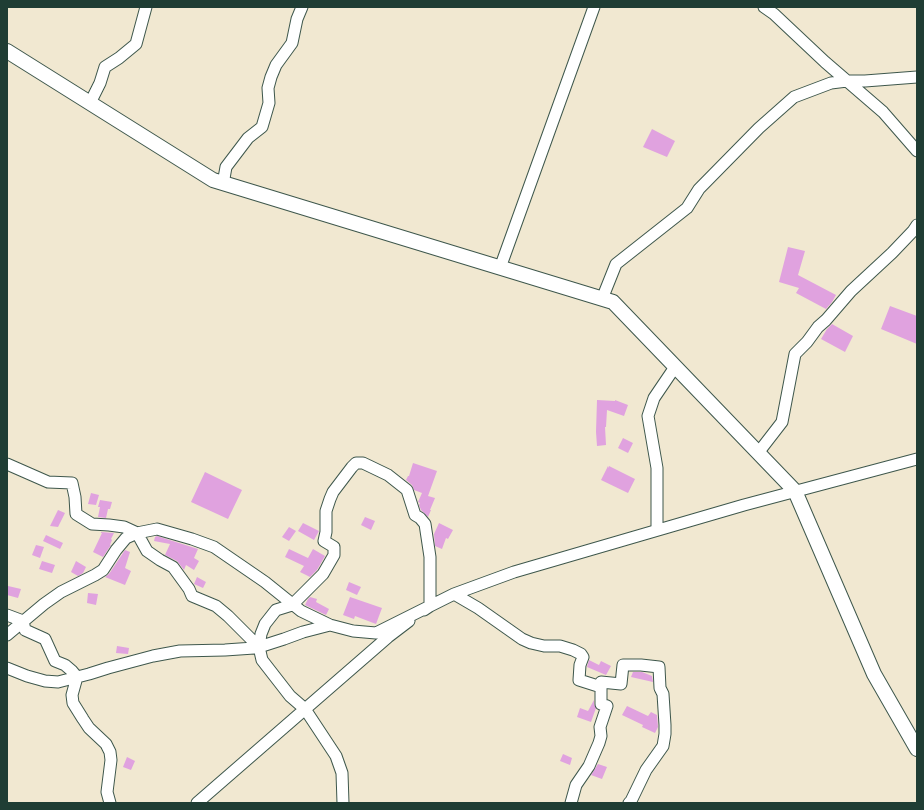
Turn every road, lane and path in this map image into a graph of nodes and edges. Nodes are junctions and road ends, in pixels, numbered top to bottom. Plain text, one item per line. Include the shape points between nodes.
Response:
1 (146, 7) edge
2 (302, 7) edge
3 (594, 7) edge
4 (764, 7) edge
5 (774, 11) edge
6 (7, 51) edge
7 (917, 77) edge
8 (848, 81) junction
9 (90, 103) junction
10 (917, 151) edge
11 (223, 184) junction
12 (917, 225) edge
13 (500, 268) junction
14 (602, 299) junction
15 (675, 367) junction
16 (758, 453) junction
17 (917, 459) edge
18 (7, 464) edge
19 (795, 491) junction
20 (657, 530) junction
21 (137, 533) junction
22 (454, 594) junction
23 (292, 605) junction
24 (430, 606) junction
25 (7, 615) edge
26 (23, 621) junction
27 (330, 624) junction
28 (7, 635) edge
29 (259, 647) junction
30 (7, 668) edge
31 (77, 677) junction
32 (601, 687) junction
33 (305, 710) junction
34 (917, 749) edge
35 (110, 803) edge
36 (197, 803) edge
37 (343, 803) edge
38 (571, 803) edge
39 (629, 803) edge

1 - 9 street via 136,44 105,67
2 - 11 street via 292,43 276,65 271,77 268,88 269,103 262,127 248,138 226,167
3 - 13 street
4 - 5 street
5 - 8 street via 825,62
6 - 9 main road
7 - 8 street via 866,82
8 - 10 street via 884,112
8 - 14 street via 794,97 759,128 699,189 687,208 616,264
9 - 11 main road
11 - 13 main road
12 - 16 street via 892,253 851,291 795,354 782,422
13 - 14 main road
14 - 15 main road via 613,302
15 - 16 main road
15 - 20 street via 654,398 648,416 657,468
16 - 19 main road
17 - 19 street
18 - 21 street via 48,482 72,483 76,514 92,524 124,527
19 - 20 street
19 - 34 main road via 874,674
20 - 22 street via 514,572
21 - 23 street via 157,528 214,547 265,582
21 - 26 street via 126,538 103,570 61,592
21 - 29 street via 147,551 173,567 192,596 216,606
22 - 24 street
22 - 32 street via 522,639 544,646 560,646 581,654 583,657 579,680
23 - 24 street via 323,574 334,555 334,547 324,541 326,510 334,492 352,467 356,463 362,463 388,475 407,490 415,515 425,524 430,557
23 - 27 street
23 - 29 street via 276,610 265,624
24 - 27 street via 376,633 353,631
24 - 33 street via 388,637
25 - 26 street
26 - 28 street
26 - 31 street via 25,630 45,639 55,661 72,670
27 - 29 street
29 - 31 street via 180,651
29 - 33 street via 262,660 281,686
30 - 31 street via 45,681 58,682
31 - 35 street via 72,695 73,703 82,719 106,744 110,752 107,792
32 - 38 street via 601,704 607,706 600,727 601,736 590,766 576,786
32 - 39 street via 601,682 621,684 623,665 659,667 665,734 660,751 646,770
33 - 36 street
33 - 37 street via 340,765

